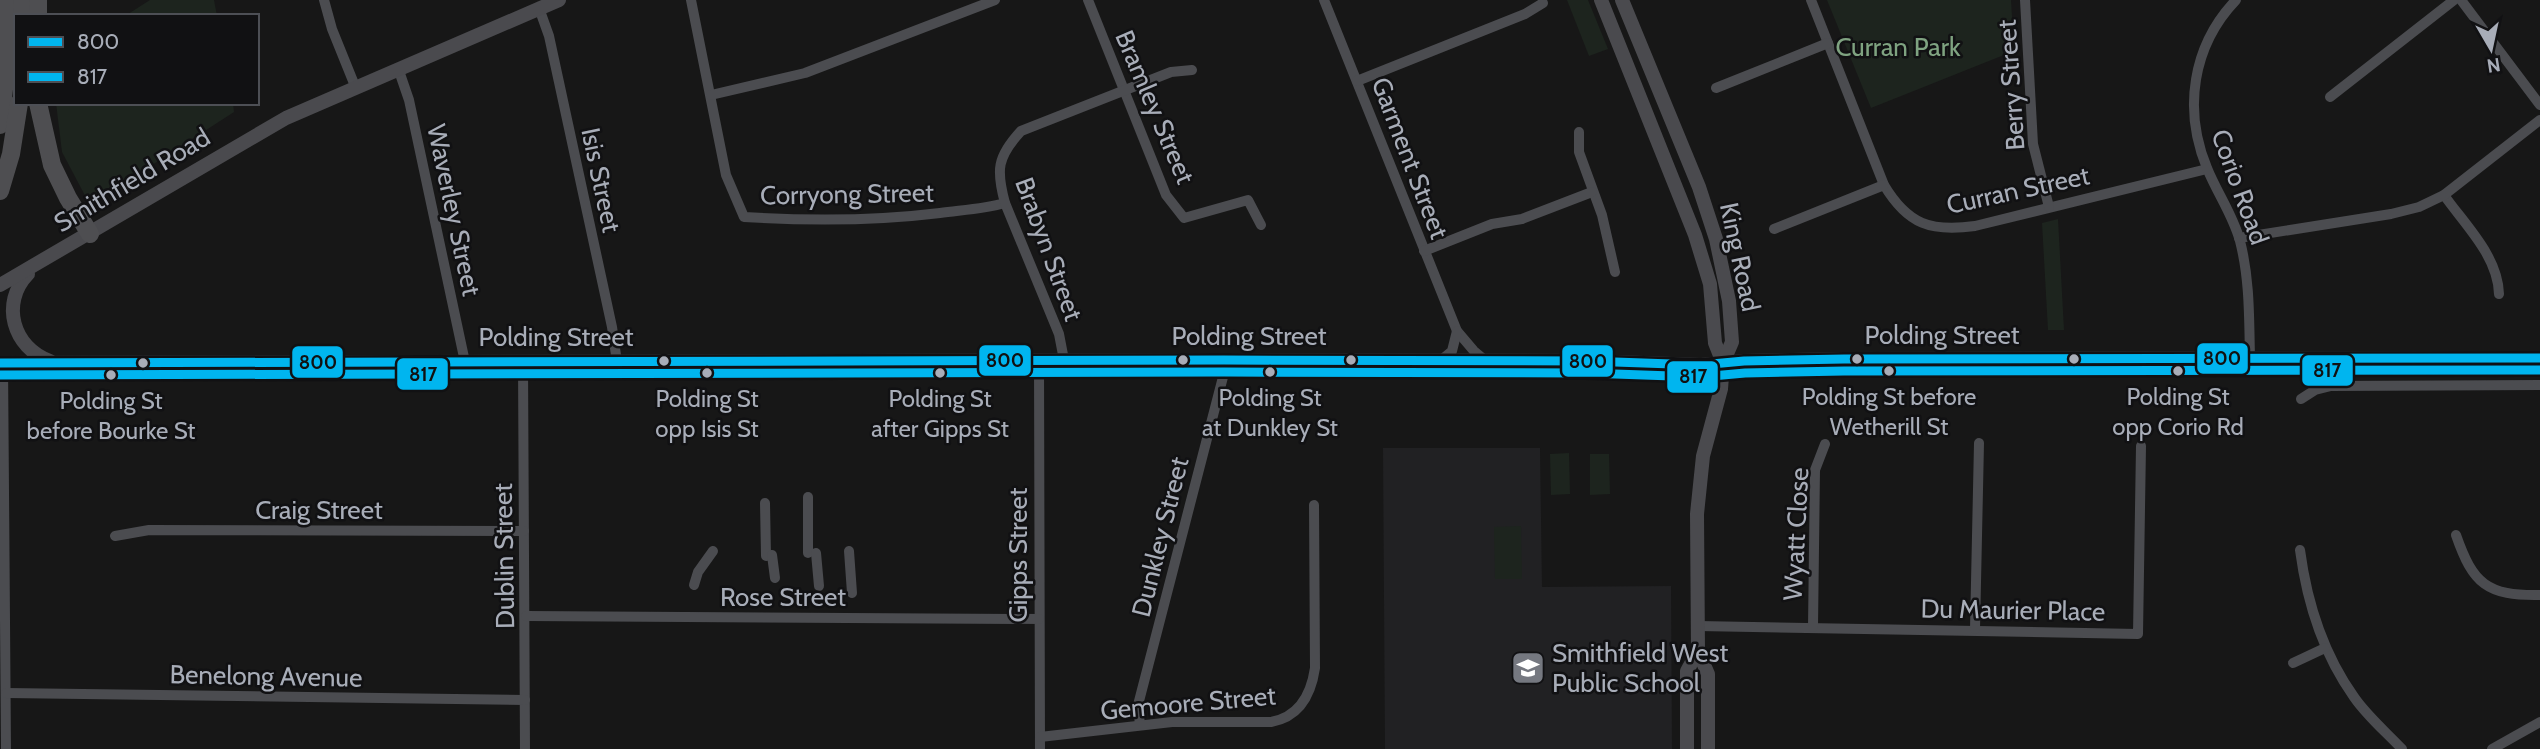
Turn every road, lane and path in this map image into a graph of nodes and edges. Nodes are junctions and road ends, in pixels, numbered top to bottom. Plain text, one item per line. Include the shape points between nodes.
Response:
1 (5, 0) edge
2 (324, 0) edge
3 (559, 0) edge
4 (691, 0) edge
5 (995, 0) edge
6 (1088, 0) edge
7 (1324, 0) edge
8 (1601, 0) edge
9 (1622, 0) edge
10 (1811, 0) edge
11 (2025, 0) edge
12 (2236, 0) edge
13 (2454, 0) edge
14 (2460, 0) edge
15 (1543, 3) dead end
16 (539, 8) junction
17 (1828, 43) junction
18 (398, 68) junction
19 (1192, 71) dead end
20 (1357, 81) junction
21 (355, 86) junction
22 (1716, 88) dead end
23 (1124, 90) junction
24 (711, 95) junction
25 (2330, 97) dead end
26 (19, 105) edge
27 (38, 105) edge
28 (2540, 105) edge
29 (2540, 120) edge
30 (0, 125) edge
31 (1579, 132) dead end
32 (2207, 169) junction
33 (1884, 185) junction
34 (0, 191) edge
35 (1592, 192) junction
36 (2444, 195) junction
37 (1005, 203) junction
38 (2049, 207) junction
39 (1261, 225) dead end
40 (1774, 229) dead end
41 (90, 234) junction
42 (2239, 238) junction
43 (1424, 251) junction
44 (41, 262) junction
45 (1615, 272) dead end
46 (0, 285) edge
47 (2499, 294) dead end
48 (1457, 331) junction
49 (2250, 358) junction
50 (2540, 358) edge
51 (1064, 360) junction
52 (1224, 360) junction
53 (1039, 361) junction
54 (1440, 361) junction
55 (1486, 361) junction
56 (465, 362) junction
57 (523, 362) junction
58 (617, 362) junction
59 (2, 363) edge
60 (1723, 363) junction
61 (58, 364) junction
62 (2540, 385) edge
63 (2301, 399) dead end
64 (1979, 443) dead end
65 (1825, 444) dead end
66 (2141, 446) dead end
67 (808, 497) dead end
68 (765, 503) dead end
69 (1314, 505) dead end
70 (524, 531) junction
71 (2456, 535) dead end
72 (115, 536) dead end
73 (2300, 550) dead end
74 (713, 551) dead end
75 (849, 551) dead end
76 (775, 578) dead end
77 (694, 585) dead end
78 (819, 586) dead end
79 (852, 593) dead end
80 (2540, 595) edge
81 (526, 616) junction
82 (1039, 619) junction
83 (1698, 626) junction
84 (1812, 627) junction
85 (1975, 629) junction
86 (2325, 648) junction
87 (1698, 651) junction
88 (2293, 663) dead end
89 (6, 694) junction
90 (525, 700) junction
91 (2540, 722) edge
92 (1140, 724) junction
93 (1040, 737) junction
94 (6, 749) edge
95 (525, 749) edge
96 (1040, 749) edge
97 (1687, 749) edge
98 (1708, 749) edge
99 (2402, 749) edge
100 (2492, 749) edge

1 - 30 highway
2 - 21 street
3 - 16 main road, Smithfield Road
4 - 24 street, Corryong Street
5 - 24 street via 805,73
6 - 23 street, Bramley Street
7 - 20 street, Garment Street
8 - 60 main road, King Road via 1695,235 1710,284 1716,343
9 - 60 main road, King Road via 1716,239 1732,342
10 - 17 street, Curran Street
11 - 38 street, Berry Street via 2034,144
12 - 32 street, Corio Road via 2217,22 2197,71 2193,111
13 - 25 street
14 - 28 street
15 - 20 street
16 - 18 main road, Smithfield Road
16 - 58 street, Isis Street via 549,36
17 - 22 street
17 - 33 street, Curran Street
18 - 21 main road, Smithfield Road
18 - 56 street, Waverley Street via 409,100
19 - 23 street, Brabyn Street via 1171,72
20 - 43 street, Garment Street
21 - 41 main road, Smithfield Road via 286,118
23 - 37 street, Brabyn Street via 1021,131 1007,146 999,167
23 - 39 street, Bramley Street via 1166,195 1184,218 1248,200
24 - 37 street, Corryong Street via 726,175 744,217 896,218
26 - 34 highway
27 - 41 highway via 52,164
29 - 36 street
31 - 35 street via 1579,152
32 - 38 street, Curran Street
32 - 42 street, Corio Road
33 - 38 street, Curran Street via 1906,213 1948,230
33 - 40 street
35 - 43 street
35 - 45 street
36 - 42 street via 2390,214
36 - 47 street via 2494,265
37 - 51 street, Brabyn Street via 1059,334
41 - 44 main road, Smithfield Road
42 - 49 street, Corio Road via 2247,281
43 - 48 street, Garment Street
44 - 46 main road, Smithfield Road
44 - 61 main road via 15,288 13,316 28,348
48 - 54 street via 1452,351
48 - 55 street, Garment Street
49 - 50 main road, Polding Street
49 - 60 main road, Polding Street
51 - 52 main road, Polding Street
51 - 53 main road, Polding Street
52 - 54 main road, Polding Street
52 - 92 street, Dunkley Street via 1139,705
53 - 58 main road, Polding Street
53 - 82 street, Gipps Street
54 - 55 main road, Polding Street
55 - 60 main road, Polding Street
56 - 57 main road, Polding Street
56 - 61 main road, Polding Street
57 - 58 main road, Polding Street
57 - 70 street, Dublin Street
59 - 61 main road, Polding Street
59 - 89 street
60 - 83 main road via 1698,487
62 - 63 street via 2331,386
64 - 85 street
65 - 84 street, Wyatt Close via 1815,470
66 - 85 street, Du Maurier Place via 2138,634
67 - 78 street
68 - 76 street
69 - 92 street, Gemoore Street via 1315,668 1304,702 1284,719 1271,722
70 - 72 street, Craig Street via 149,530
70 - 81 street, Dublin Street
71 - 80 street via 2466,564 2490,588
73 - 86 street via 2305,588
74 - 77 street
75 - 79 street
81 - 82 street, Rose Street
81 - 90 street, Dublin Street
82 - 93 street, Gipps Street
83 - 84 street, Du Maurier Place
83 - 87 main road
84 - 85 street, Du Maurier Place
86 - 88 street
86 - 99 street via 2355,699
87 - 97 main road via 1687,671
87 - 98 main road via 1708,674
89 - 90 street, Benelong Avenue
89 - 94 street
90 - 95 street, Dublin Street
91 - 100 street
92 - 93 street, Gemoore Street
93 - 96 street, Gipps Street

